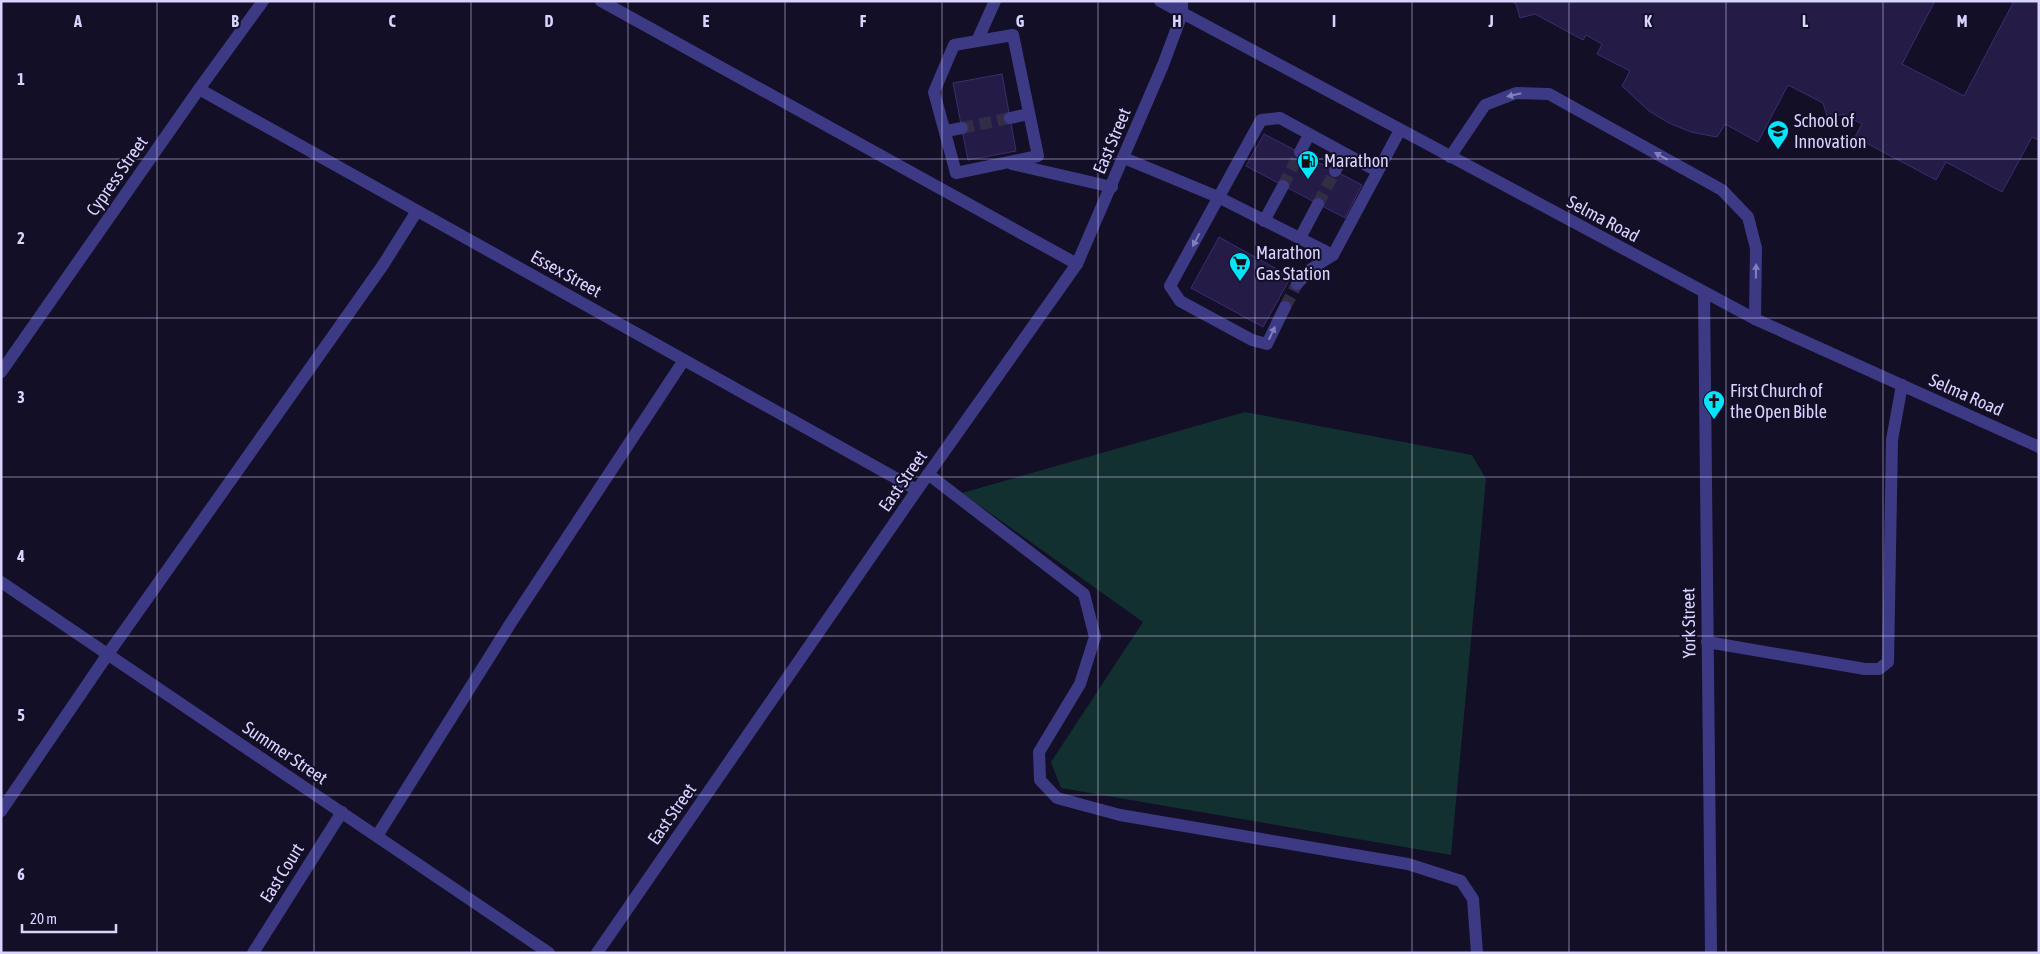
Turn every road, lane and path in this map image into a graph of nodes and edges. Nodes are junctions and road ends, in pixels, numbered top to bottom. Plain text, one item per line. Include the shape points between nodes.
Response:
1 (263, 1) edge
2 (601, 1) edge
3 (995, 1) edge
4 (1160, 1) edge
5 (1182, 8) edge
6 (977, 41) junction
7 (199, 89) junction
8 (1029, 114) junction
9 (1010, 118) tunnel mouth
10 (962, 128) tunnel mouth
11 (1400, 130) junction
12 (946, 131) junction
13 (1309, 135) junction
14 (1300, 152) tunnel mouth
15 (1345, 154) junction
16 (1450, 157) junction
17 (1124, 158) junction
18 (1010, 163) junction
19 (1335, 171) tunnel mouth
20 (1377, 171) junction
21 (1112, 186) junction
22 (1283, 186) tunnel mouth
23 (1218, 197) junction
24 (1318, 204) tunnel mouth
25 (417, 211) junction
26 (1264, 221) junction
27 (1300, 238) junction
28 (1333, 255) junction
29 (1077, 264) junction
30 (1297, 284) tunnel mouth
31 (1704, 292) junction
32 (1285, 307) tunnel mouth
33 (1755, 319) junction
34 (684, 360) junction
35 (1, 372) edge
36 (1902, 386) junction
37 (2039, 447) edge
38 (928, 474) junction
39 (917, 490) junction
40 (1, 582) edge
41 (1707, 642) junction
42 (108, 654) junction
43 (1, 811) edge
44 (342, 812) junction
45 (377, 836) junction
46 (598, 951) edge
47 (253, 953) edge
48 (550, 953) edge
49 (612, 953) edge
50 (1477, 953) edge
51 (1711, 953) edge

1 - 7 street, Cypress Street
2 - 29 street
3 - 6 street
4 - 5 street, Selma Road
5 - 11 street, Selma Road
5 - 17 street, East Street
6 - 8 street via 1013,35
6 - 12 street via 954,45 934,92
7 - 25 street, Essex Street
7 - 35 street, Cypress Street
8 - 9 street
8 - 18 street via 1038,156
10 - 12 street
11 - 16 street, Selma Road
11 - 20 street
12 - 18 street via 956,173
13 - 14 street
13 - 15 street
13 - 23 street via 1280,118 1261,120
15 - 19 street
15 - 20 street
16 - 31 street, Selma Road
33 -> 16 street via 1756,248 1748,217 1722,190 1549,94 1516,93 1485,105
17 - 21 street, East Street
17 - 23 street
18 - 21 street
20 - 28 street
21 - 29 street, East Street
22 - 26 street
23 - 26 street
23 -> 32 street via 1170,286 1180,301 1252,340 1268,344
24 - 27 street
25 - 34 street, Essex Street
25 - 42 street via 383,265
26 - 27 street
27 - 28 street
28 - 30 street via 1311,269
29 - 38 street, East Street
31 - 33 street, Selma Road
31 - 41 street, York Street
33 - 36 street, Selma Road
34 - 39 street, Essex Street
34 - 45 street via 512,621
36 - 37 street, Selma Road
36 - 41 street via 1892,440 1888,662 1878,669 1865,669
38 - 39 street, East Street
38 - 50 street via 1084,594 1095,637 1080,684 1039,752 1040,780 1056,798 1120,815 1408,864 1461,881 1473,899
39 - 46 street, East Street
40 - 42 street, Summer Street
41 - 51 street, York Street
42 - 43 street
42 - 44 street, Summer Street
44 - 45 street, Summer Street
44 - 47 street, East Court
45 - 48 street, Summer Street
46 - 49 street

